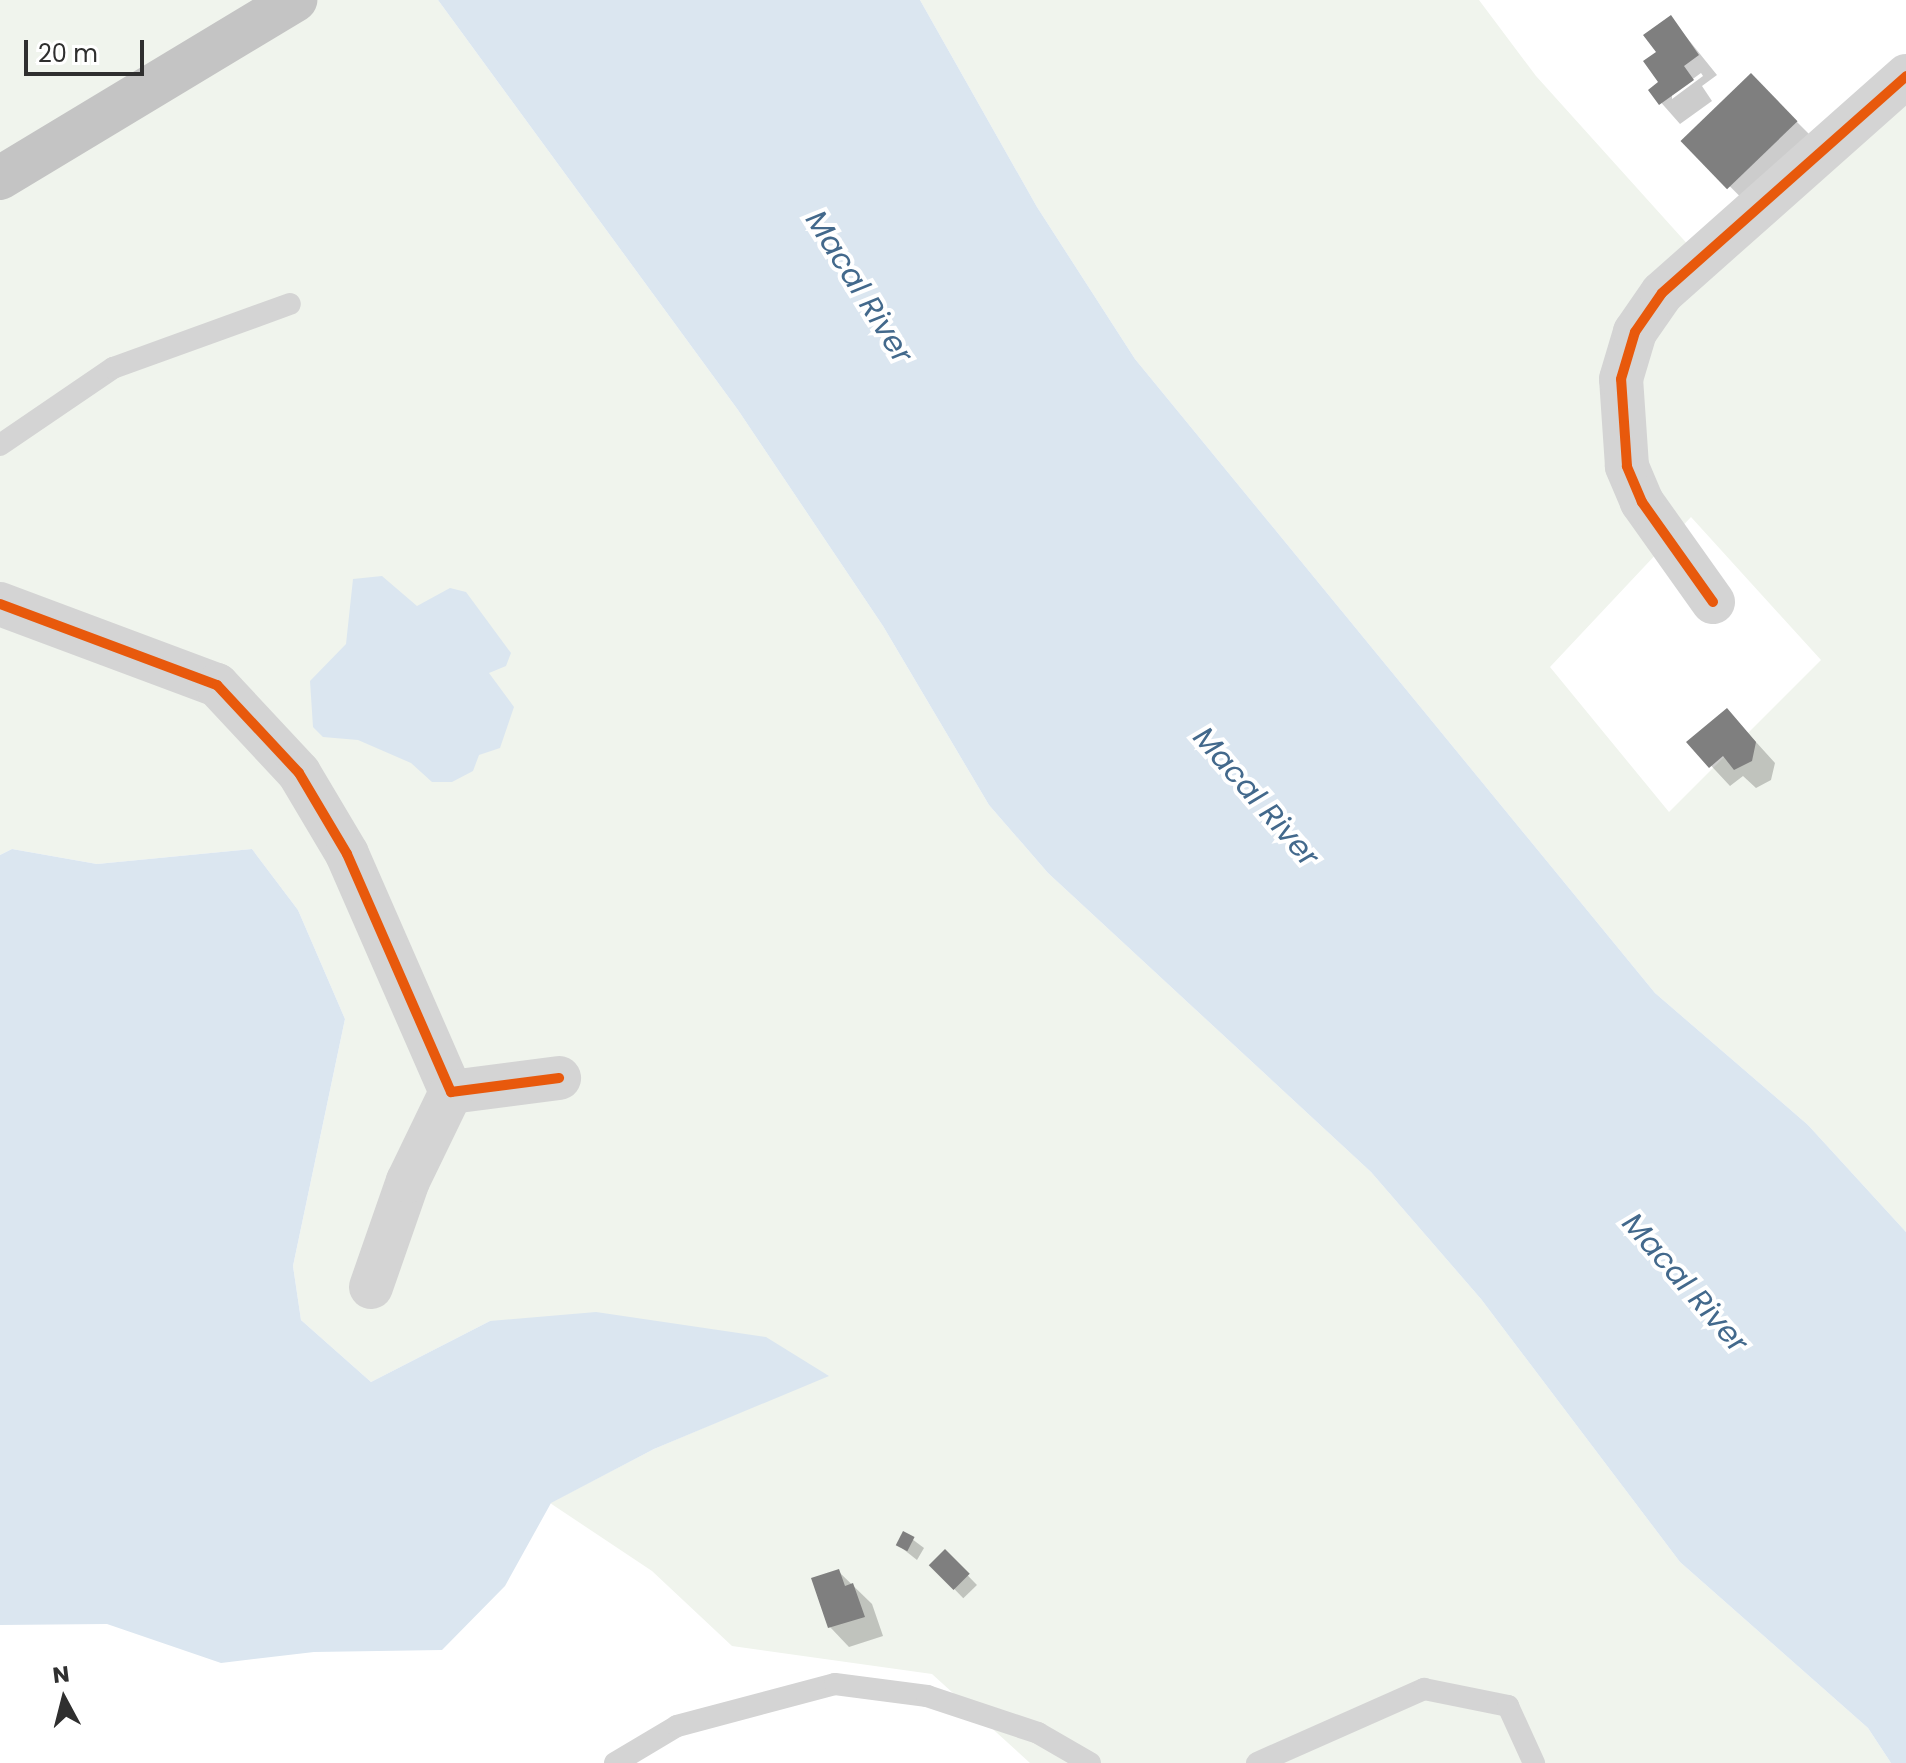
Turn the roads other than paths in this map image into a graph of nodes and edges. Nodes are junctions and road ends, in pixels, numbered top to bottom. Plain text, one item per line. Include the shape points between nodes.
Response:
1 (295, 0) edge
2 (1906, 76) edge
3 (0, 178) edge
4 (290, 304) dead end
5 (0, 445) edge
6 (1713, 602) dead end
7 (0, 604) edge
8 (559, 1078) dead end
9 (451, 1092) junction
10 (371, 1287) dead end
11 (615, 1763) edge
12 (1090, 1763) edge
13 (1257, 1763) edge
14 (1534, 1763) edge

1 - 3 highway
2 - 6 street via 1662,293 1635,332 1621,379 1627,466 1642,502
4 - 5 lane via 113,368
7 - 9 street via 217,685 228,696 299,773 347,854
8 - 9 street
9 - 10 street via 408,1181
11 - 12 lane via 677,1726 835,1684 927,1696 1038,1733
13 - 14 lane via 1424,1689 1508,1706

